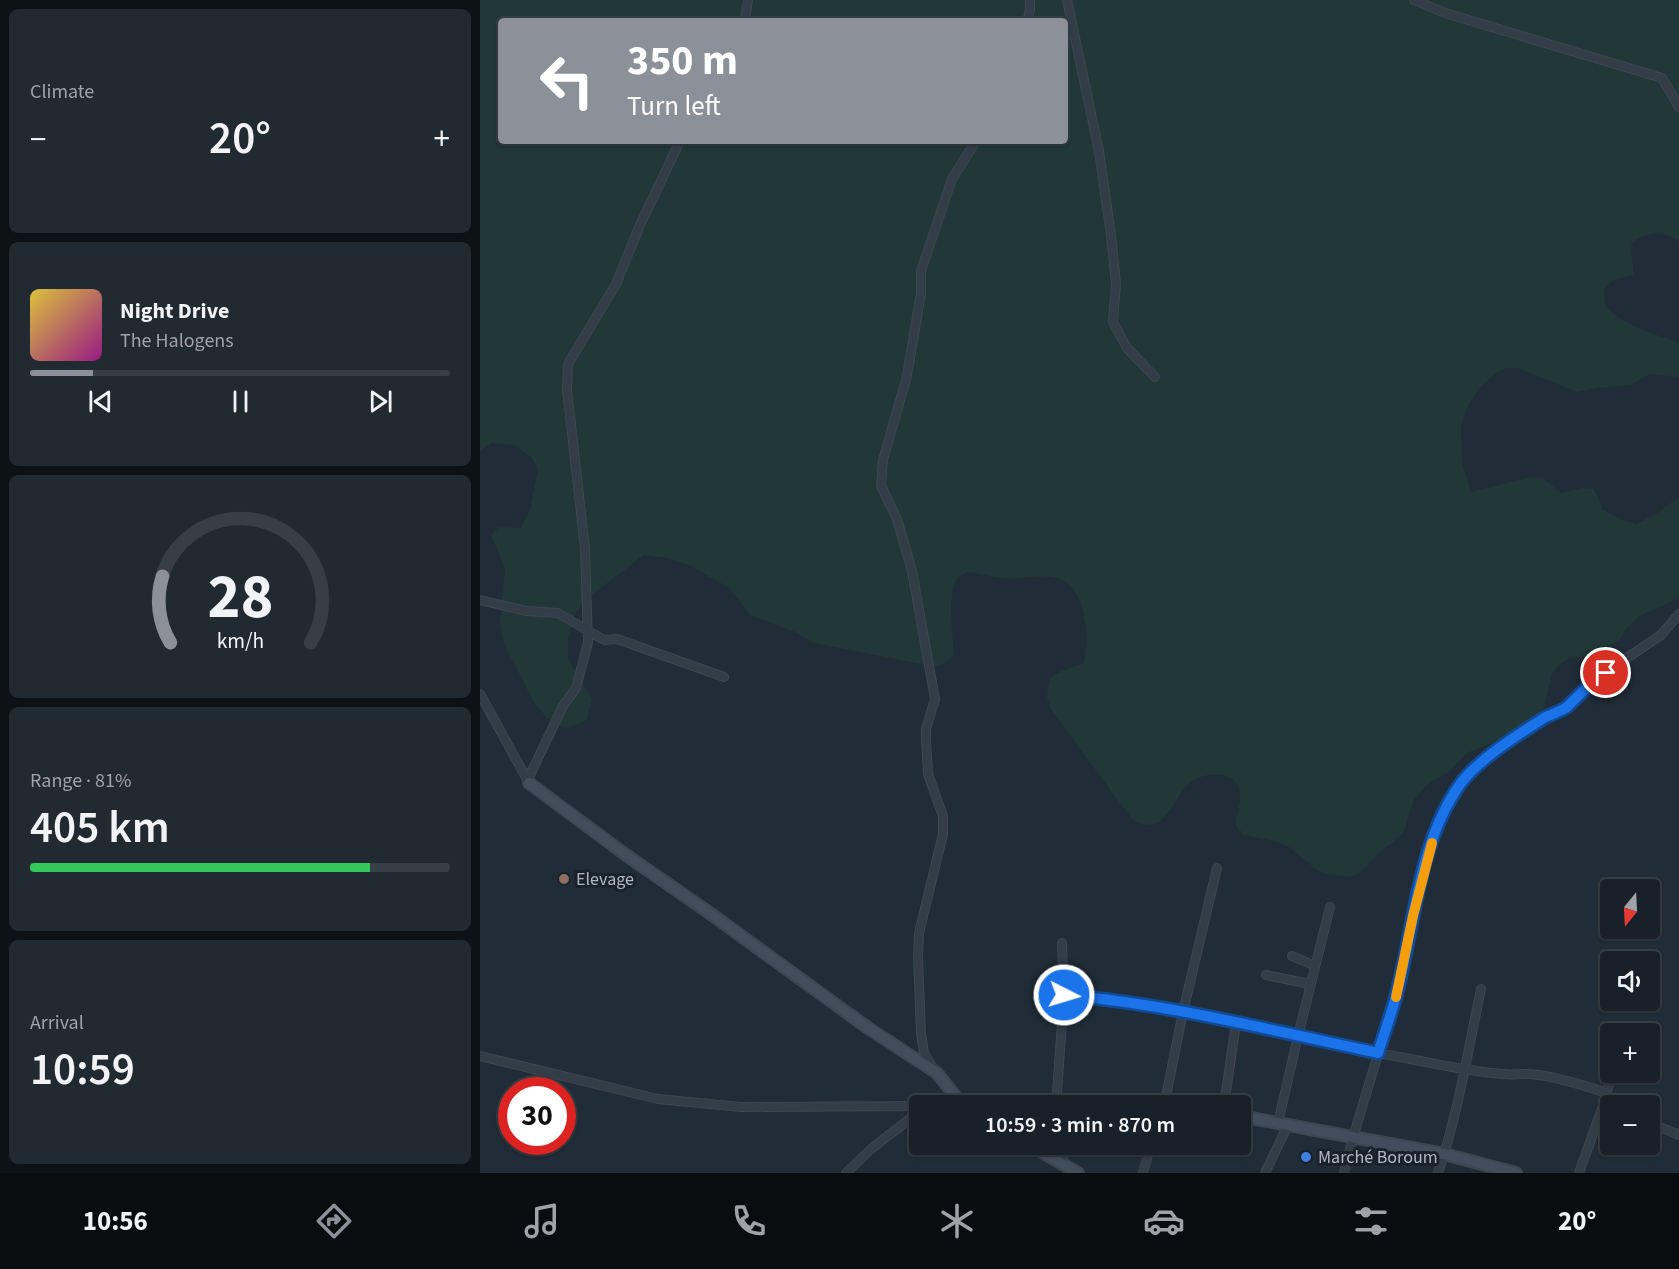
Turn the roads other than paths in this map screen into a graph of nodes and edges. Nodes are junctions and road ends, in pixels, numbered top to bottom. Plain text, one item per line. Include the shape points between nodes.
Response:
1 (748, 0) edge
2 (1030, 0) edge
3 (1067, 0) edge
4 (1414, 0) edge
5 (745, 18) edge
6 (1028, 18) edge
7 (1679, 107) edge
8 (679, 144) edge
9 (974, 144) edge
10 (1155, 377) dead end
11 (480, 600) edge
12 (1679, 614) edge
13 (588, 630) junction
14 (724, 677) dead end
15 (480, 694) edge
16 (529, 783) junction
17 (1217, 868) dead end
18 (1330, 907) dead end
19 (1062, 943) dead end
20 (1292, 956) dead end
21 (1315, 966) junction
22 (1266, 975) dead end
23 (1310, 984) junction
24 (1481, 989) dead end
25 (1064, 995) junction
26 (1183, 1012) junction
27 (1236, 1023) junction
28 (1298, 1036) junction
29 (1378, 1053) junction
30 (480, 1056) edge
31 (1464, 1069) junction
32 (937, 1073) junction
33 (1610, 1083) edge
34 (1606, 1093) joint
35 (954, 1095) edge
36 (1057, 1095) edge
37 (1166, 1095) edge
38 (1226, 1095) edge
39 (909, 1106) edge
40 (1251, 1118) edge
41 (909, 1120) edge
42 (1600, 1122) edge
43 (1283, 1124) junction
44 (1660, 1127) edge
45 (1679, 1135) edge
46 (1353, 1137) junction
47 (1444, 1154) junction
48 (1046, 1155) edge
49 (1063, 1155) edge
50 (1148, 1155) edge
51 (1061, 1164) junction
52 (846, 1173) edge
53 (1078, 1173) edge
54 (1143, 1173) edge
55 (1265, 1173) edge
56 (1344, 1173) edge
57 (1438, 1173) edge
58 (1516, 1173) edge
59 (1579, 1173) edge

1 - 5 street
2 - 6 street
3 - 10 street via 1102,172 1116,284 1113,322 1127,348
4 - 7 street via 1445,13 1662,78
8 - 13 street via 616,284 568,364 567,389 585,549
9 - 32 street via 952,179 921,271 907,376 883,460 881,486 897,519 912,571 935,699 926,729 928,774 943,816 943,834 919,933 918,958 924,1053
11 - 13 street via 526,611 558,613
12 - 29 street via 1661,635 1587,685 1568,707 1490,755 1462,782 1430,848 1396,995
13 - 14 street via 604,640 617,639
13 - 16 street via 576,688 563,706
15 - 16 street
16 - 32 street via 617,850
17 - 26 street
18 - 21 street
19 - 25 street
20 - 21 street
21 - 23 street
22 - 23 street via 1277,982
23 - 28 street
24 - 31 street
25 - 26 street
25 - 36 street
26 - 27 street
26 - 37 street
27 - 28 street
27 - 38 street
28 - 29 street
28 - 43 street
29 - 31 street
29 - 46 street
30 - 39 street via 658,1099 741,1107
31 - 34 street via 1528,1073
31 - 47 street
32 - 35 street
33 - 34 street
40 - 43 street
41 - 52 street
42 - 59 street
43 - 46 street
43 - 55 street
44 - 45 street
46 - 47 street
46 - 56 street
47 - 57 street
47 - 58 street
48 - 51 street
49 - 51 street
50 - 54 street
51 - 53 street

